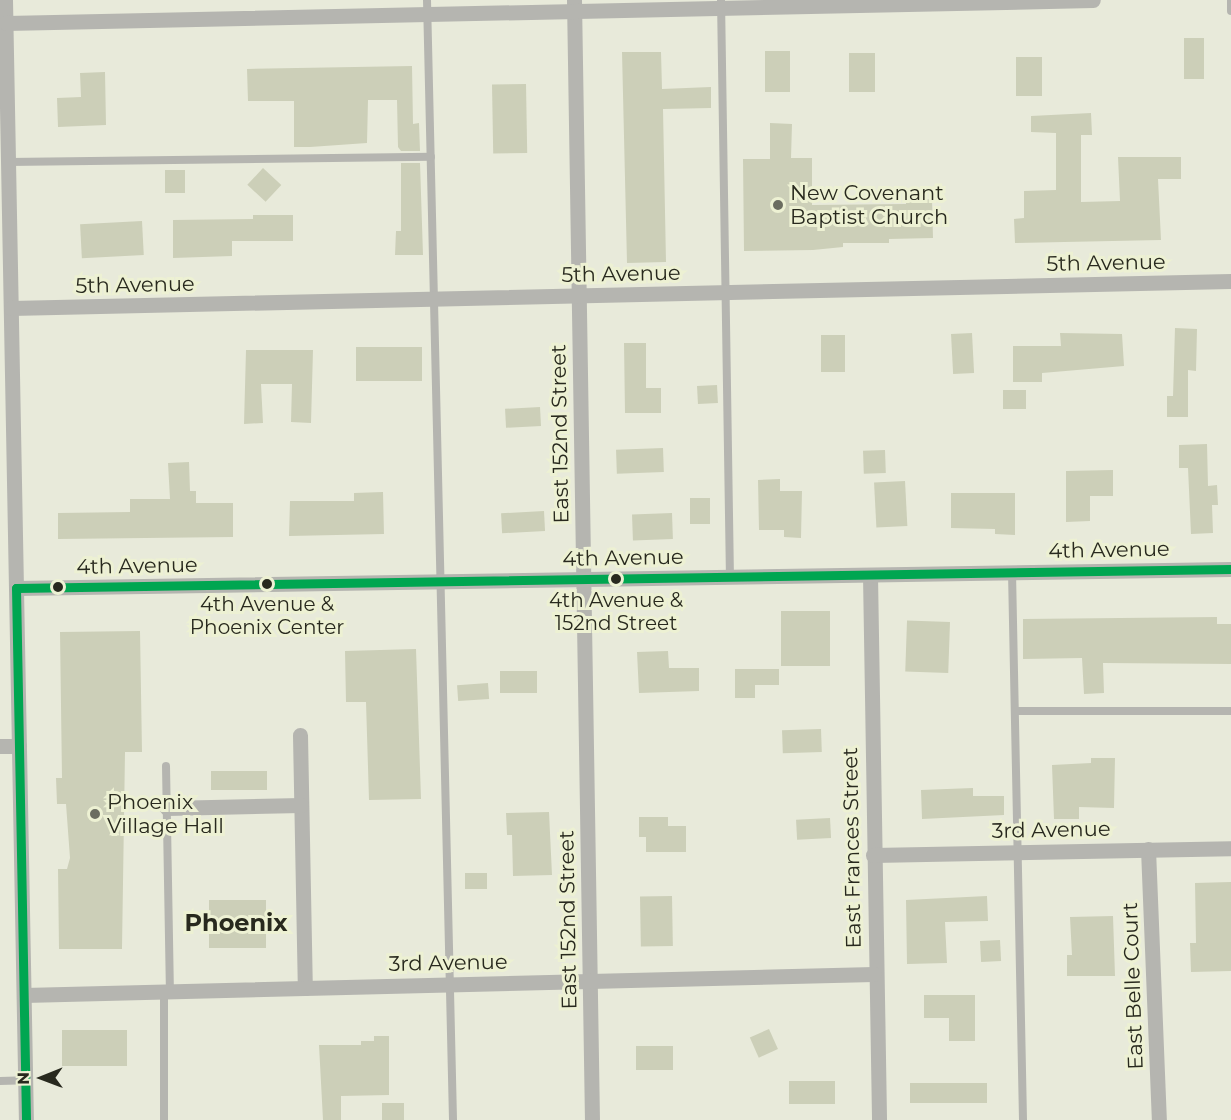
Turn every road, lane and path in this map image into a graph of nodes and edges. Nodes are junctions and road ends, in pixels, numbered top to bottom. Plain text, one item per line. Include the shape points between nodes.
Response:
1 (5, 0) edge
2 (1093, 0) edge
3 (1231, 0) edge
4 (721, 4) edge
5 (574, 6) edge
6 (427, 7) edge
7 (1231, 11) edge
8 (6, 23) junction
9 (431, 157) junction
10 (8, 162) junction
11 (5, 230) edge
12 (1231, 281) edge
13 (727, 292) junction
14 (579, 296) junction
15 (434, 299) junction
16 (11, 308) junction
17 (1231, 569) edge
18 (1012, 572) junction
19 (870, 574) junction
20 (730, 577) junction
21 (584, 579) junction
22 (441, 582) junction
23 (16, 588) junction
24 (1015, 711) junction
25 (1231, 711) edge
26 (300, 735) dead end
27 (0, 746) edge
28 (19, 746) junction
29 (166, 766) dead end
30 (301, 805) junction
31 (167, 808) junction
32 (1231, 848) edge
33 (1148, 849) junction
34 (1017, 852) junction
35 (873, 855) junction
36 (874, 974) junction
37 (590, 981) junction
38 (450, 984) junction
39 (304, 988) junction
40 (167, 992) junction
41 (24, 995) junction
42 (25, 1080) junction
43 (0, 1081) edge
44 (26, 1120) edge
45 (164, 1120) edge
46 (453, 1120) edge
47 (592, 1120) edge
48 (879, 1120) edge
49 (1023, 1120) edge
50 (1159, 1120) edge

1 - 8 street
2 - 4 street
3 - 7 lane
4 - 5 street
4 - 13 lane
5 - 6 street
5 - 14 street, East 152nd Street
6 - 8 street
6 - 9 lane
8 - 10 street
9 - 10 lane
9 - 15 lane
10 - 11 street
11 - 16 street
12 - 13 street, 5th Avenue
13 - 14 street, 5th Avenue
13 - 20 lane
14 - 15 street, 5th Avenue
14 - 21 street, East 152nd Street
15 - 16 street, 5th Avenue
15 - 22 lane
16 - 23 street
17 - 18 street, 4th Avenue
18 - 19 street, 4th Avenue
18 - 24 lane
19 - 20 street, 4th Avenue
19 - 35 street, East Frances Street
20 - 21 street, 4th Avenue
21 - 22 street, 4th Avenue
21 - 37 street, East 152nd Street
22 - 23 street, 4th Avenue
22 - 38 lane
23 - 28 street
24 - 25 lane
24 - 34 lane
26 - 30 street
27 - 28 street
28 - 41 street
29 - 31 lane
30 - 31 street
30 - 39 street
31 - 40 lane
32 - 33 street, 3rd Avenue
33 - 34 street, 3rd Avenue
33 - 50 street, East Belle Court
34 - 35 street, 3rd Avenue
34 - 49 lane
35 - 36 street, East Frances Street
36 - 37 street, 3rd Avenue
36 - 48 street, East Frances Street
37 - 38 street, 3rd Avenue
37 - 47 street, East 152nd Street
38 - 39 street, 3rd Avenue
38 - 46 lane
39 - 40 street, 3rd Avenue
40 - 41 street, 3rd Avenue
40 - 45 lane
41 - 42 street
42 - 43 lane
42 - 44 street

